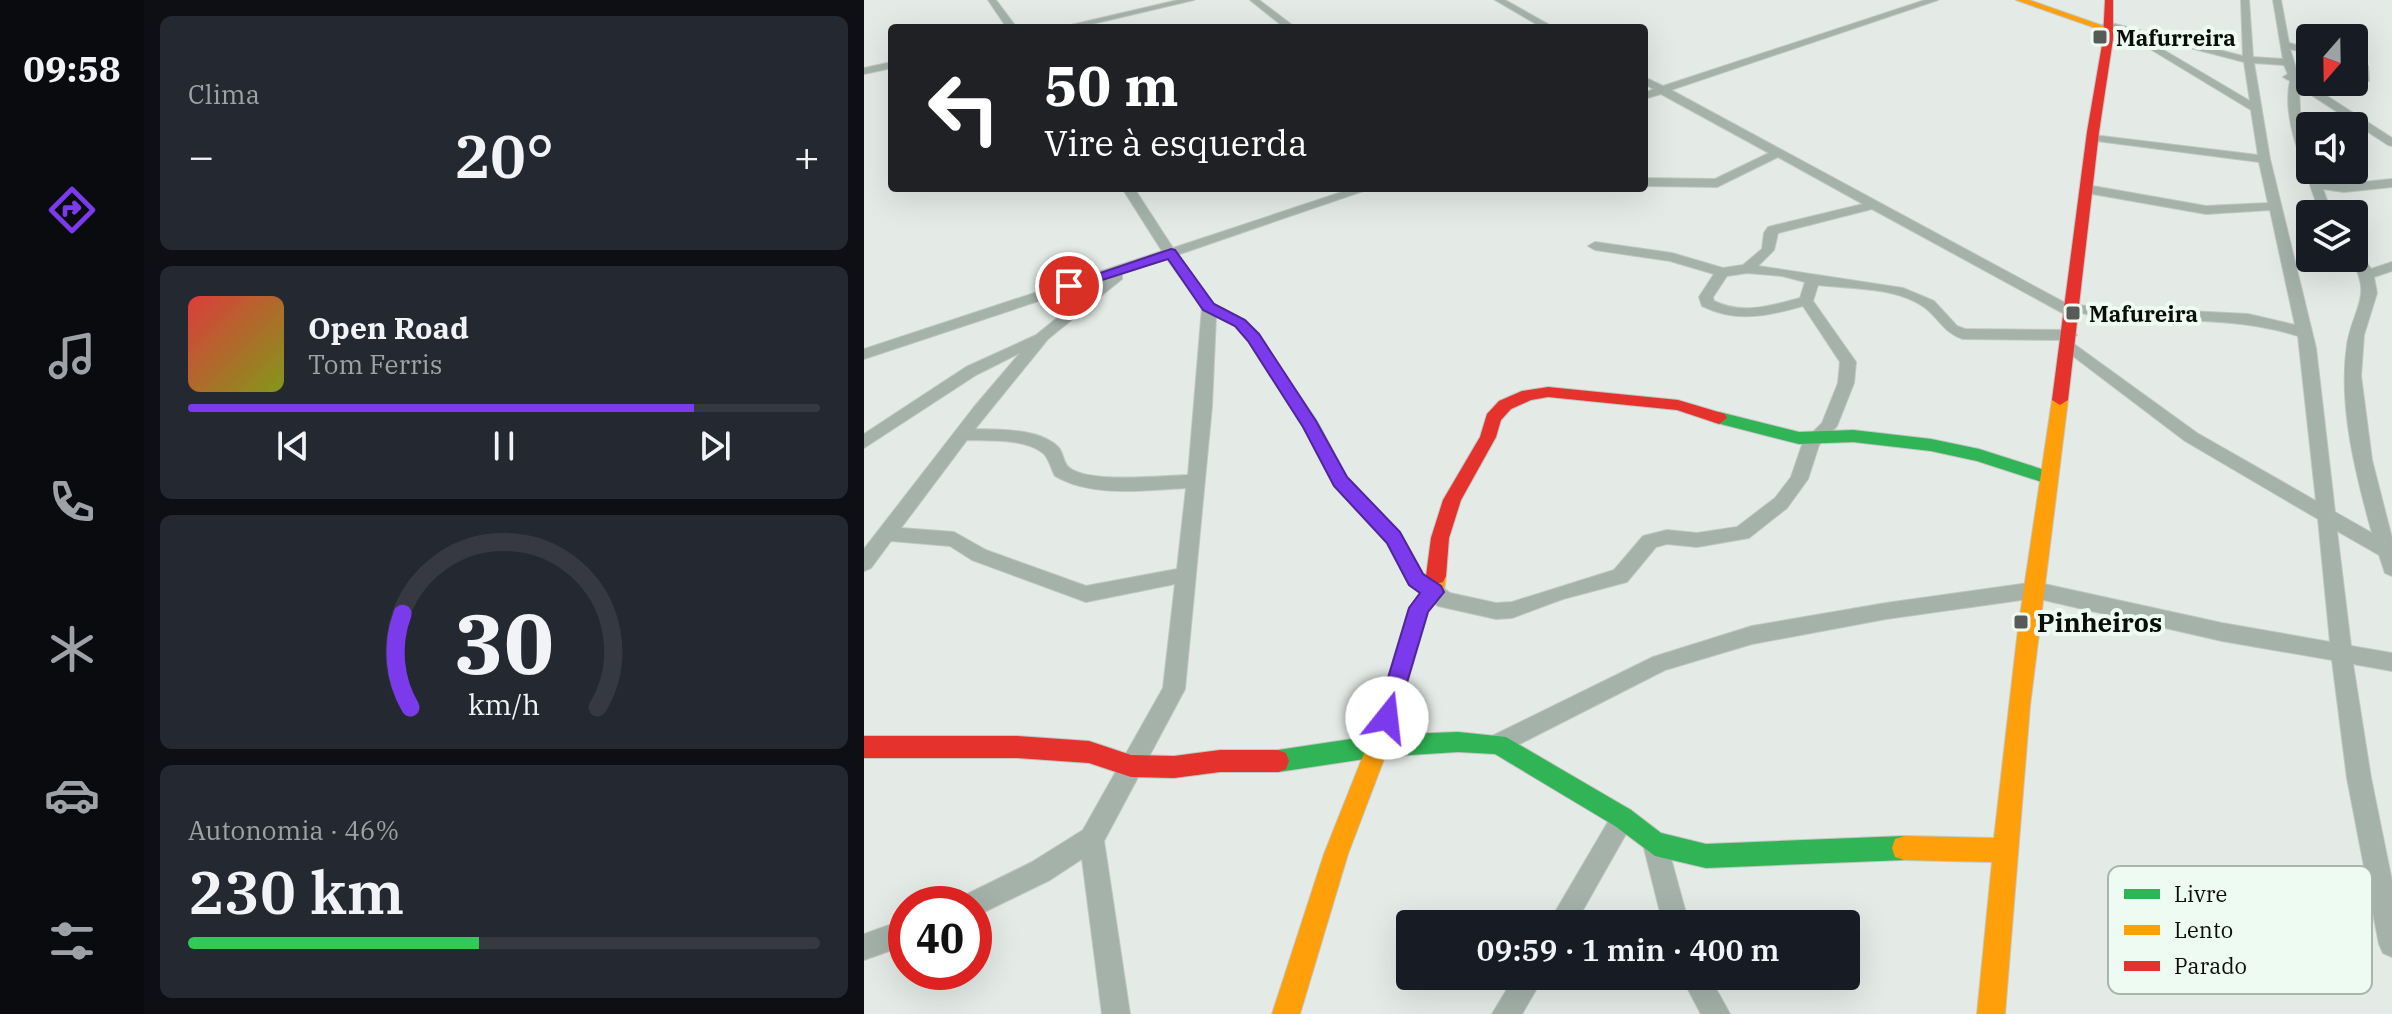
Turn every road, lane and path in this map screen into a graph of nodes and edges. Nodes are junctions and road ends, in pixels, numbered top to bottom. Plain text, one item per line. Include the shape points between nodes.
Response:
1 (992, 0) edge
2 (1190, 0) edge
3 (1254, 0) edge
4 (1499, 0) edge
5 (1934, 0) edge
6 (2020, 0) edge
7 (2109, 0) edge
8 (2276, 0) edge
9 (2245, 3) edge
10 (1894, 5) dead end
11 (1907, 9) junction
12 (1009, 24) edge
13 (1081, 24) edge
14 (1286, 24) edge
15 (1543, 24) edge
16 (2112, 27) junction
17 (2284, 44) junction
18 (2296, 47) edge
19 (2249, 60) junction
20 (888, 66) edge
21 (2294, 70) junction
22 (864, 71) edge
23 (1648, 82) edge
24 (1662, 90) junction
25 (1648, 95) edge
26 (2256, 109) junction
27 (2297, 112) edge
28 (2093, 138) junction
29 (2392, 143) edge
30 (1778, 153) junction
31 (2264, 159) junction
32 (1648, 182) edge
33 (2392, 183) edge
34 (2316, 184) joint
35 (2087, 189) junction
36 (1131, 192) edge
37 (1354, 192) edge
38 (2321, 200) edge
39 (1874, 205) junction
40 (2274, 206) junction
41 (1595, 246) dead end
42 (1171, 253) junction
43 (2392, 266) edge
44 (1128, 267) junction
45 (1747, 269) junction
46 (1722, 272) junction
47 (2366, 272) edge
48 (2368, 275) junction
49 (1813, 280) junction
50 (1806, 301) junction
51 (1209, 307) junction
52 (2073, 311) junction
53 (2304, 333) junction
54 (1043, 336) junction
55 (2070, 341) junction
56 (864, 354) edge
57 (963, 434) junction
58 (1817, 435) junction
59 (864, 442) edge
60 (2048, 478) junction
61 (1197, 481) junction
62 (2327, 517) junction
63 (887, 534) junction
64 (2389, 560) edge
65 (864, 563) edge
66 (1186, 576) junction
67 (2035, 590) junction
68 (1434, 592) junction
69 (2341, 651) junction
70 (2392, 662) edge
71 (1498, 744) junction
72 (1378, 746) junction
73 (864, 747) edge
74 (1131, 766) junction
75 (1623, 818) junction
76 (1092, 839) junction
77 (1655, 844) junction
78 (2006, 850) junction
79 (992, 895) edge
80 (1569, 910) edge
81 (1672, 910) edge
82 (888, 938) edge
83 (2392, 944) edge
84 (864, 947) edge
85 (1522, 990) edge
86 (1702, 990) edge
87 (1116, 1014) edge
88 (1286, 1014) edge
89 (1506, 1014) edge
90 (1716, 1014) edge
91 (1991, 1014) edge

1 - 12 street
2 - 13 street
3 - 14 street
4 - 15 street
5 - 11 street
6 - 16 main road
7 - 16 main road
8 - 9 street
8 - 17 street
9 - 19 street
10 - 11 street
11 - 24 street
16 - 19 street
16 - 26 street
16 - 28 main road
17 - 18 street
17 - 21 street
19 - 21 street
19 - 21 street
19 - 26 street
20 - 22 street
21 - 27 street
21 - 29 street
23 - 24 street
24 - 25 street
24 - 30 street
26 - 31 street
28 - 31 street
28 - 35 main road
30 - 32 street via 1717,183
30 - 39 street
31 - 40 street
33 - 34 street via 2344,188
34 - 38 street
35 - 40 street via 2206,210
35 - 52 main road
36 - 42 street
37 - 42 street
39 - 45 street via 1773,230 1772,245
39 - 52 street
40 - 53 street
41 - 46 street via 1672,257
42 - 44 street
42 - 51 street
43 - 48 street
44 - 54 street
44 - 56 street
45 - 46 street
45 - 49 street
46 - 50 street via 1706,297 1717,309 1756,314
47 - 48 street
48 - 64 street via 2368,310 2354,349 2355,399
49 - 50 street
49 - 55 street via 1913,296 1963,334
50 - 58 street via 1848,362 1834,415
51 - 61 street
51 - 68 street via 1240,323 1253,338 1311,425 1340,481 1393,537 1416,579
52 - 53 street via 2258,318
52 - 55 main road
53 - 62 street
54 - 57 street
54 - 59 street via 971,371
55 - 60 main road
55 - 62 street via 2191,437
57 - 61 street via 1023,439 1048,447 1064,473 1083,478
57 - 63 street
58 - 60 main road via 1931,445
58 - 68 street via 1799,479 1781,503 1742,533 1650,541 1620,576 1512,610 1445,600
58 - 68 main road via 1799,438 1771,432 1678,405 1576,394 1528,395 1505,405 1493,418 1488,437 1452,500 1440,538
60 - 67 main road
61 - 66 street
62 - 64 street
62 - 69 street
63 - 65 street
63 - 66 street via 954,539 979,555 1086,594
66 - 74 street via 1174,689
67 - 69 street via 2222,632
67 - 71 street via 1752,635 1660,663
67 - 78 main road
68 - 72 main road via 1419,608
69 - 70 street
69 - 83 street via 2359,778
71 - 72 main road
71 - 75 main road
72 - 74 main road via 1277,761
72 - 88 main road via 1336,854
73 - 74 main road via 1089,752
74 - 76 street
75 - 77 main road
75 - 80 street
76 - 79 street
76 - 87 street
77 - 78 main road via 1706,856 1902,848
77 - 81 street
78 - 91 main road
82 - 84 street
85 - 89 street
86 - 90 street

